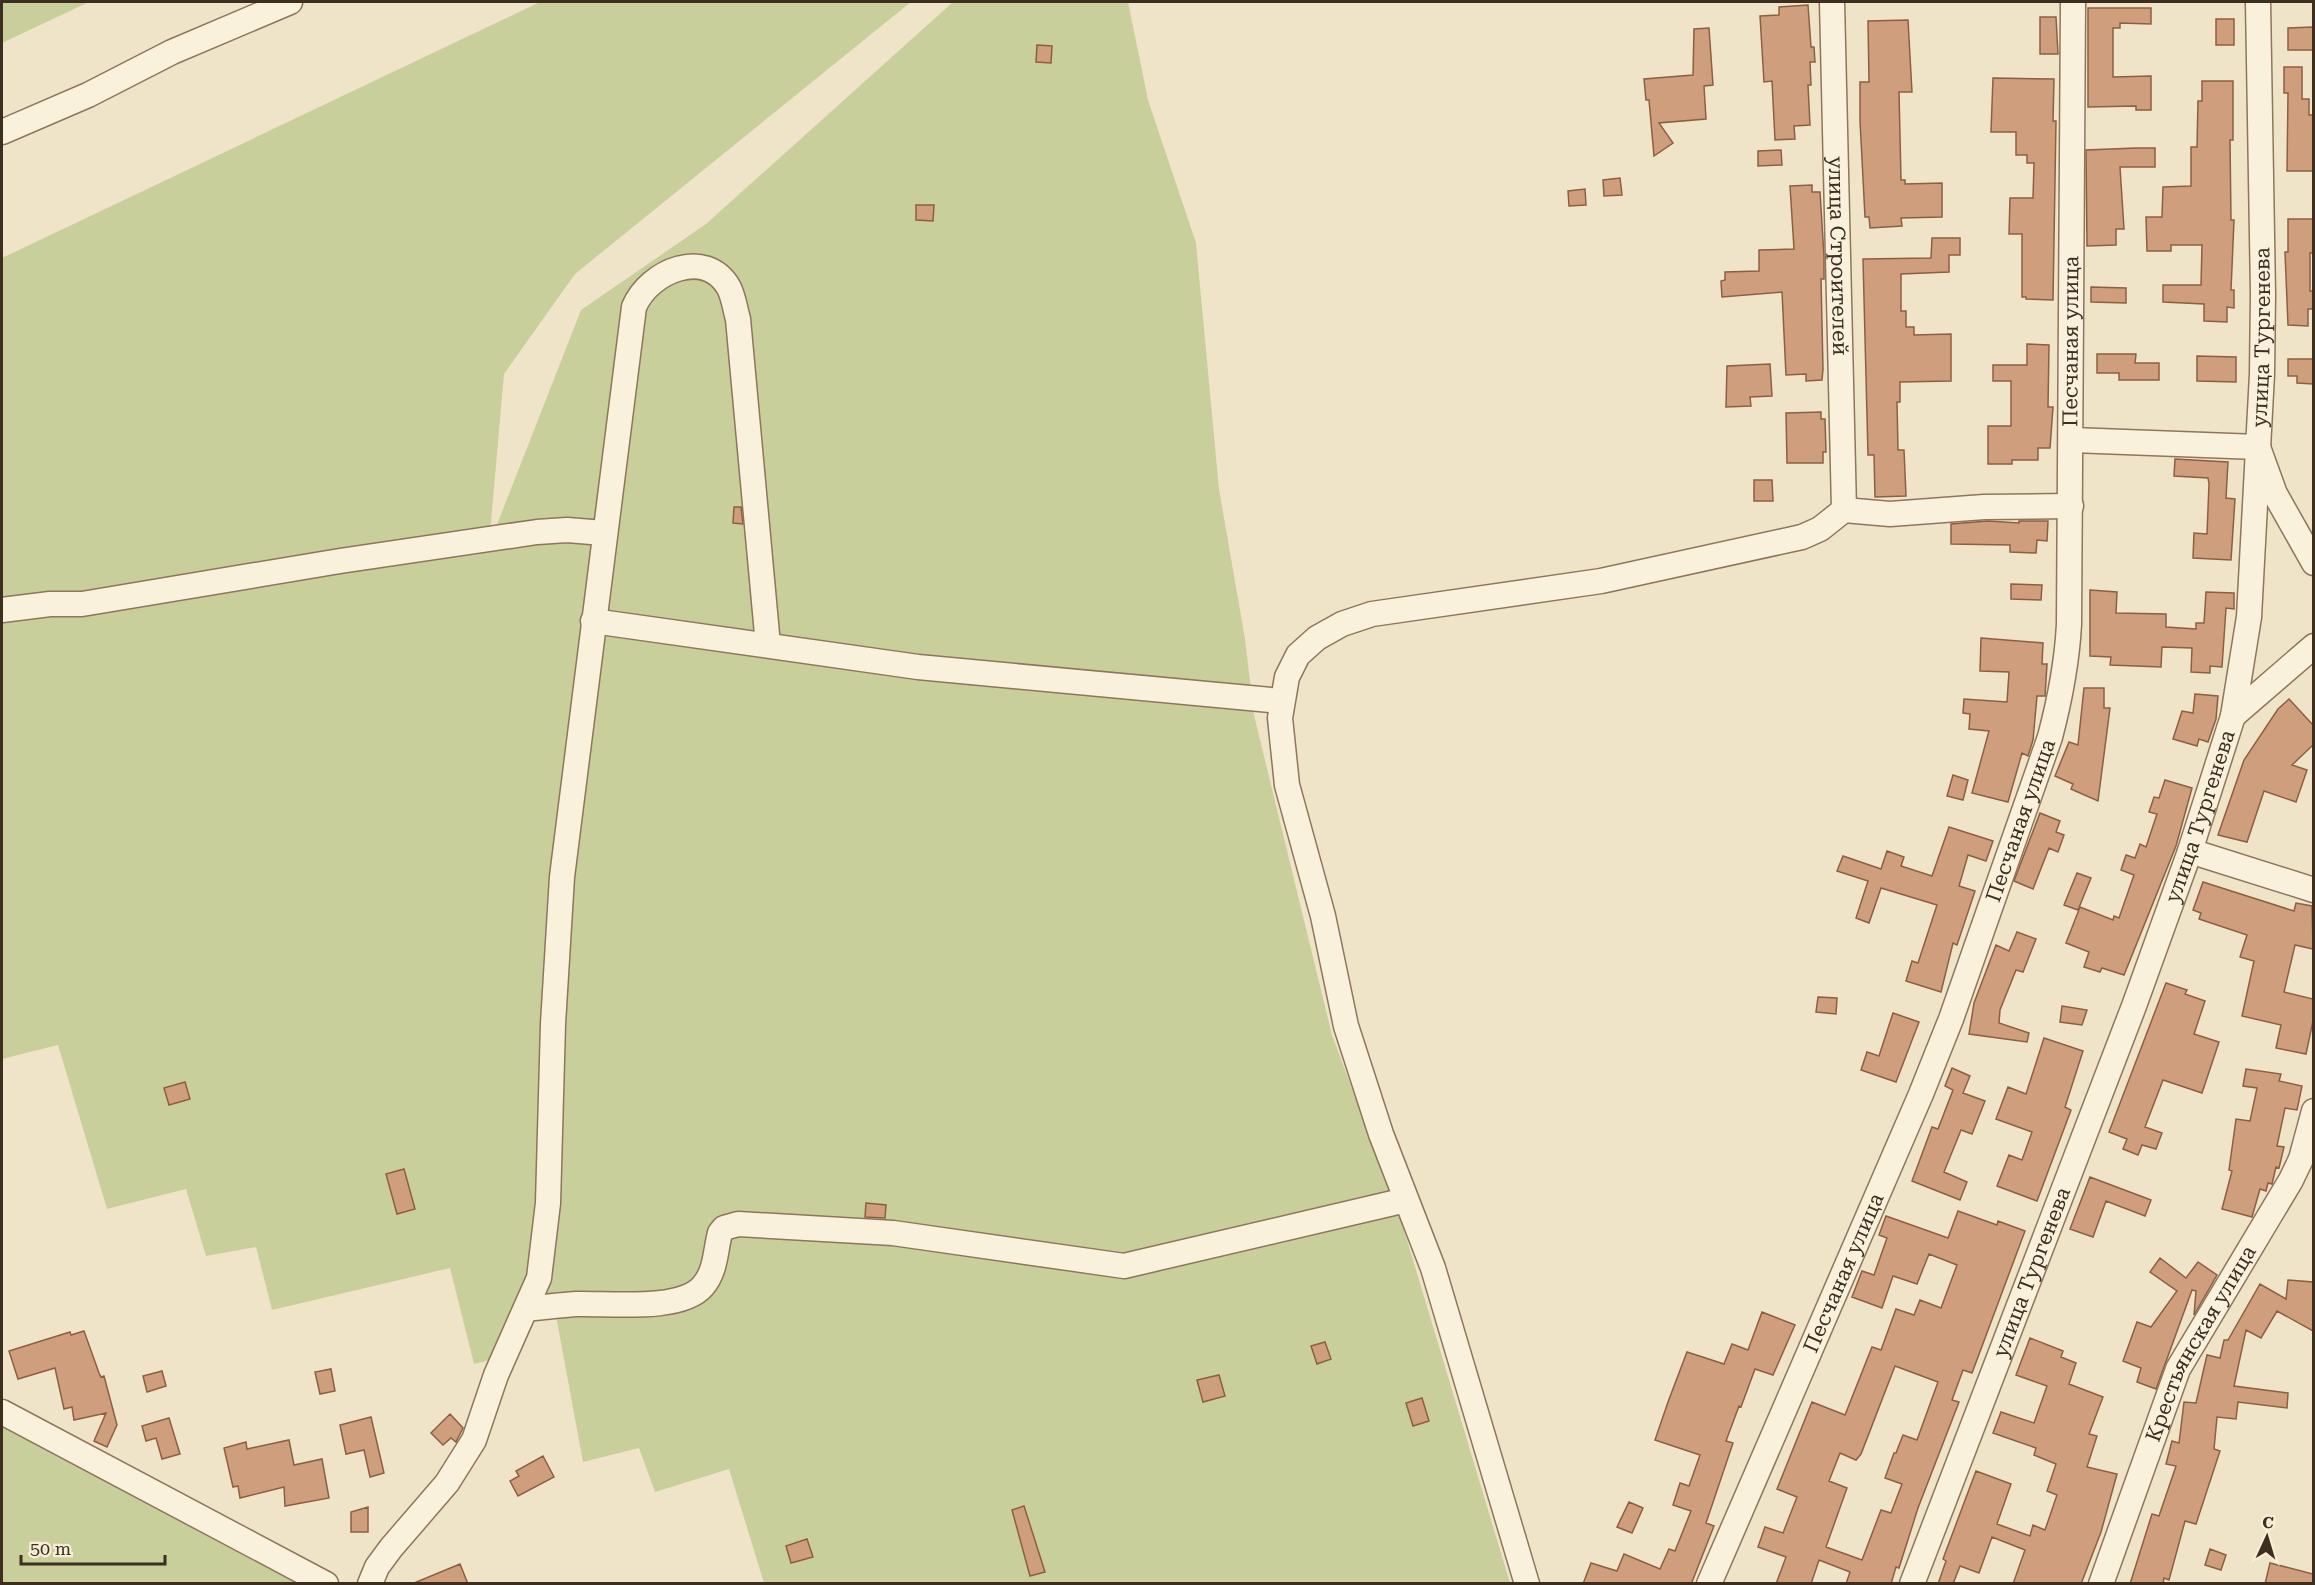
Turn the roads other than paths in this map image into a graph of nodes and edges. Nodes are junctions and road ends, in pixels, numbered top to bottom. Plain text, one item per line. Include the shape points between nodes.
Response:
1 (290, 2) edge
2 (1832, 2) edge
3 (2073, 2) edge
4 (2258, 2) edge
5 (2, 132) edge
6 (2072, 440) junction
7 (2258, 447) junction
8 (2072, 506) junction
9 (1844, 510) junction
10 (604, 533) junction
11 (2313, 563) edge
12 (2, 610) edge
13 (593, 621) junction
14 (768, 645) junction
15 (2313, 646) edge
16 (1281, 700) junction
17 (2233, 716) junction
18 (2190, 851) junction
19 (2313, 890) edge
20 (2313, 1111) edge
21 (1406, 1200) junction
22 (526, 1309) junction
23 (2, 1412) edge
24 (326, 1584) edge
25 (370, 1584) edge
26 (1527, 1584) edge
27 (1709, 1584) edge
28 (1912, 1584) edge
29 (2101, 1584) edge

1 - 5 street
2 - 9 street, улица Строителей
3 - 6 street, Песчаная улица
4 - 7 street, улица Тургенева via 2263,294
6 - 7 street
6 - 8 street, Песчаная улица
7 - 11 street via 2275,494
7 - 17 street, улица Тургенева via 2249,617
8 - 9 street via 1890,514
8 - 27 street, Песчаная улица via 2067,659 2050,737 1921,1094
9 - 16 street via 1820,530 1802,537 1648,572 1402,609 1342,624 1317,638 1298,656
10 - 12 street via 537,532 82,604
10 - 13 street
10 - 14 street via 634,307 640,293 667,271 702,269 718,276 728,287 738,320
13 - 14 street
13 - 22 street via 557,935 545,1247 539,1278
14 - 16 street via 949,670
15 - 17 street
16 - 21 street via 1287,785 1321,907 1346,1026
17 - 18 street, улица Тургенева
18 - 19 street
18 - 28 street, улица Тургенева
20 - 29 street, Крестьянская улица via 2301,1159 2291,1180 2178,1369
21 - 22 street via 1124,1266 893,1233 738,1224 720,1233 710,1275 691,1295 653,1303 565,1304
21 - 26 street via 1432,1268
22 - 25 street via 496,1375 474,1440 447,1484 377,1567
23 - 24 street

